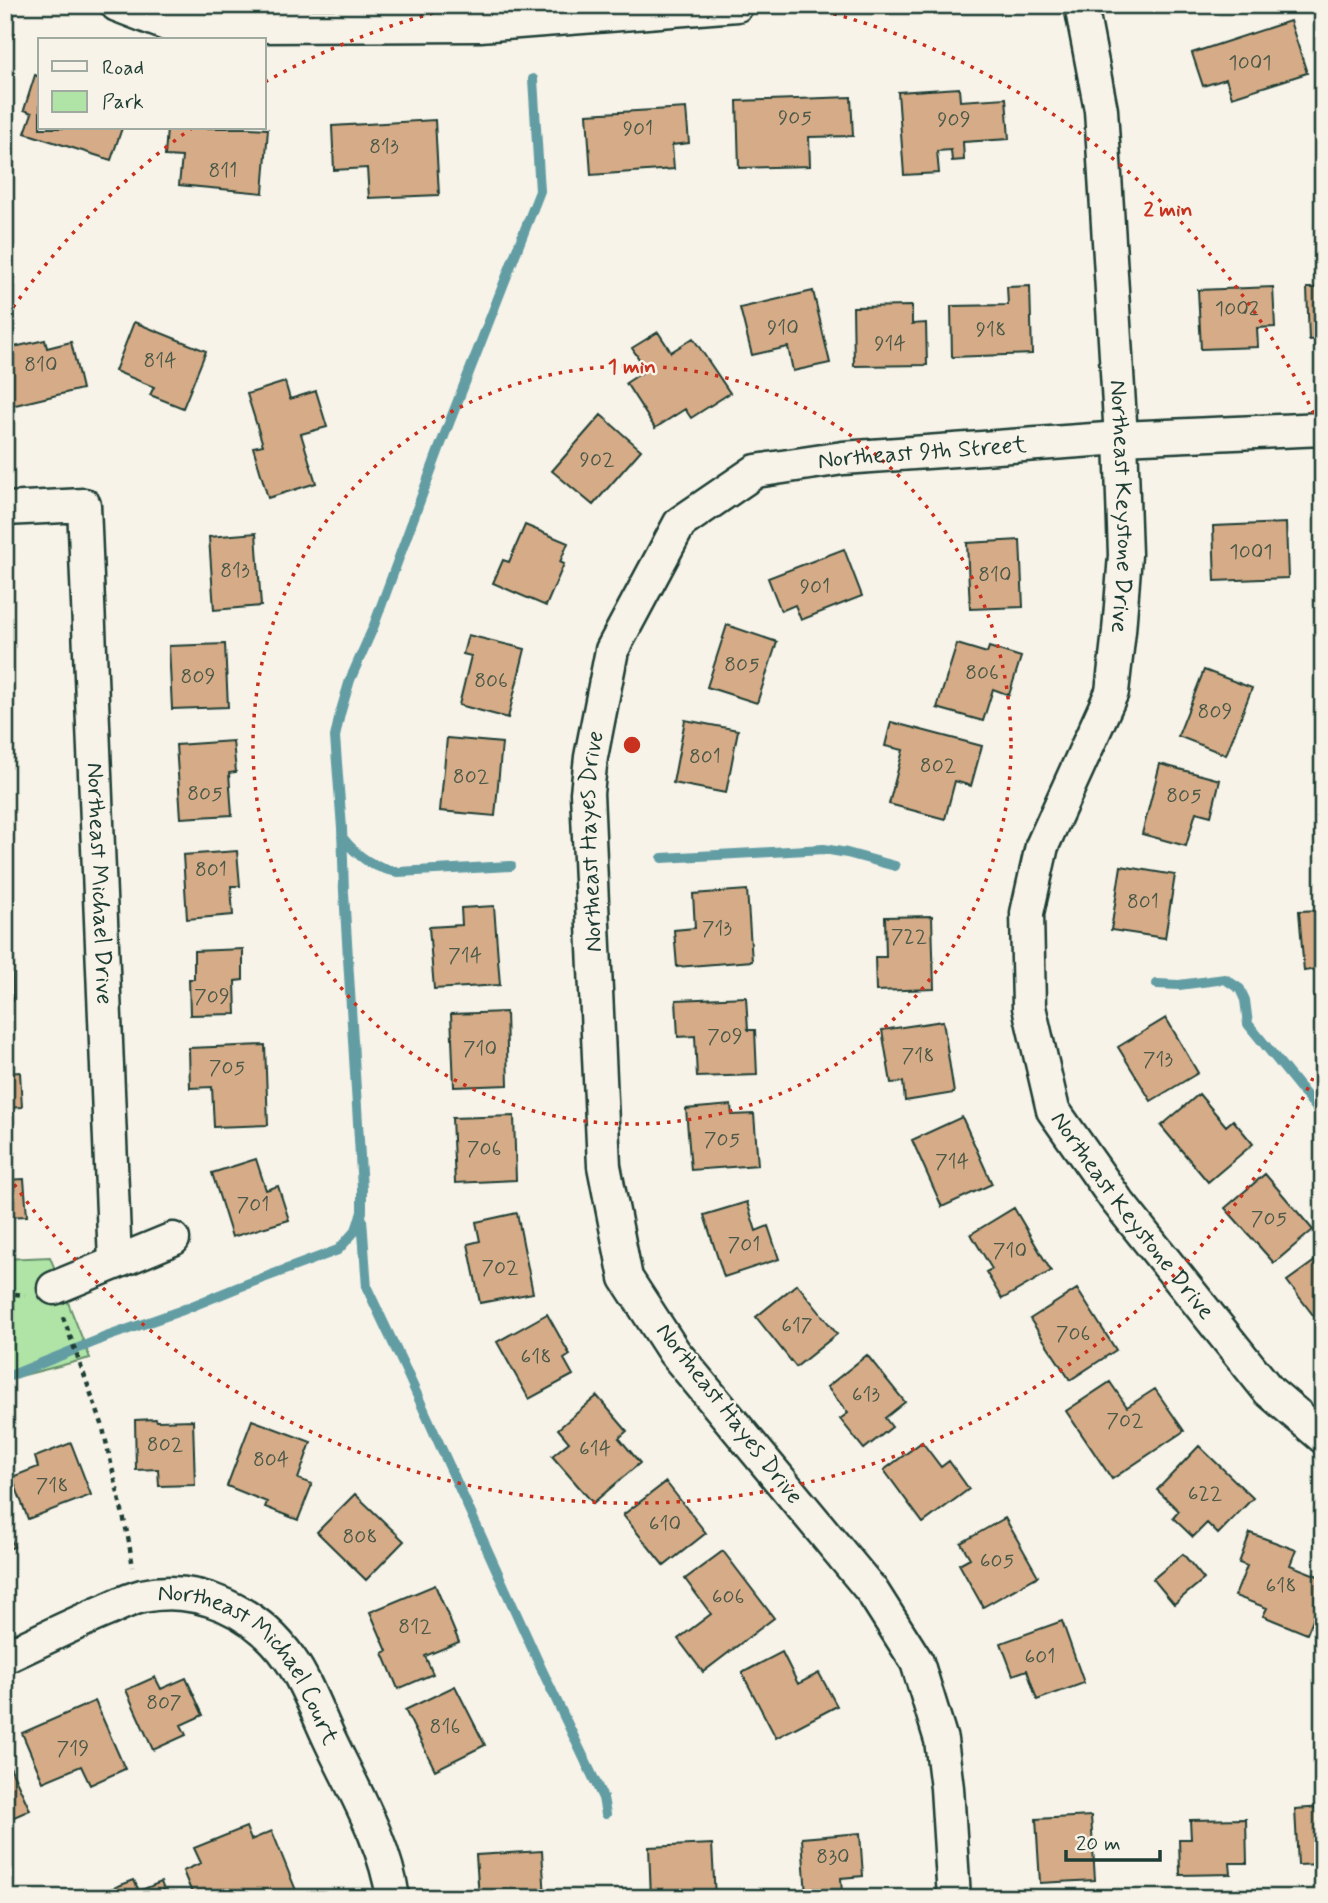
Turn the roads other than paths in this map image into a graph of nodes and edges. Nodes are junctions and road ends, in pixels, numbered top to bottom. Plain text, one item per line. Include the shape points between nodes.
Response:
1 (117, 5) edge
2 (737, 5) edge
3 (1081, 5) edge
4 (1323, 429) edge
5 (1121, 438) junction
6 (5, 509) edge
7 (612, 650) joint
8 (173, 1239) dead end
9 (115, 1262) junction
10 (54, 1289) dead end
11 (1323, 1437) edge
12 (5, 1657) edge
13 (393, 1898) edge
14 (954, 1898) edge

1 - 2 street via 169,25 252,26 480,25
3 - 5 street, Northeast Keystone Drive via 1101,110
4 - 5 street, Northeast 9th Street
5 - 7 street, Northeast 9th Street via 843,458 757,471 680,523
5 - 11 street, Northeast Keystone Drive via 1125,555 1112,691 1042,846 1027,913 1029,1007 1054,1110 1117,1201 1269,1391
6 - 9 street, Northeast Michael Drive via 84,505
7 - 14 street, Northeast Hayes Drive via 587,793 604,1166 626,1278 674,1352 872,1591 917,1662 941,1740
8 - 9 street
9 - 10 street
12 - 13 street, Northeast Michael Court via 140,1596 171,1592 208,1598 240,1612 269,1633 295,1667 376,1836

